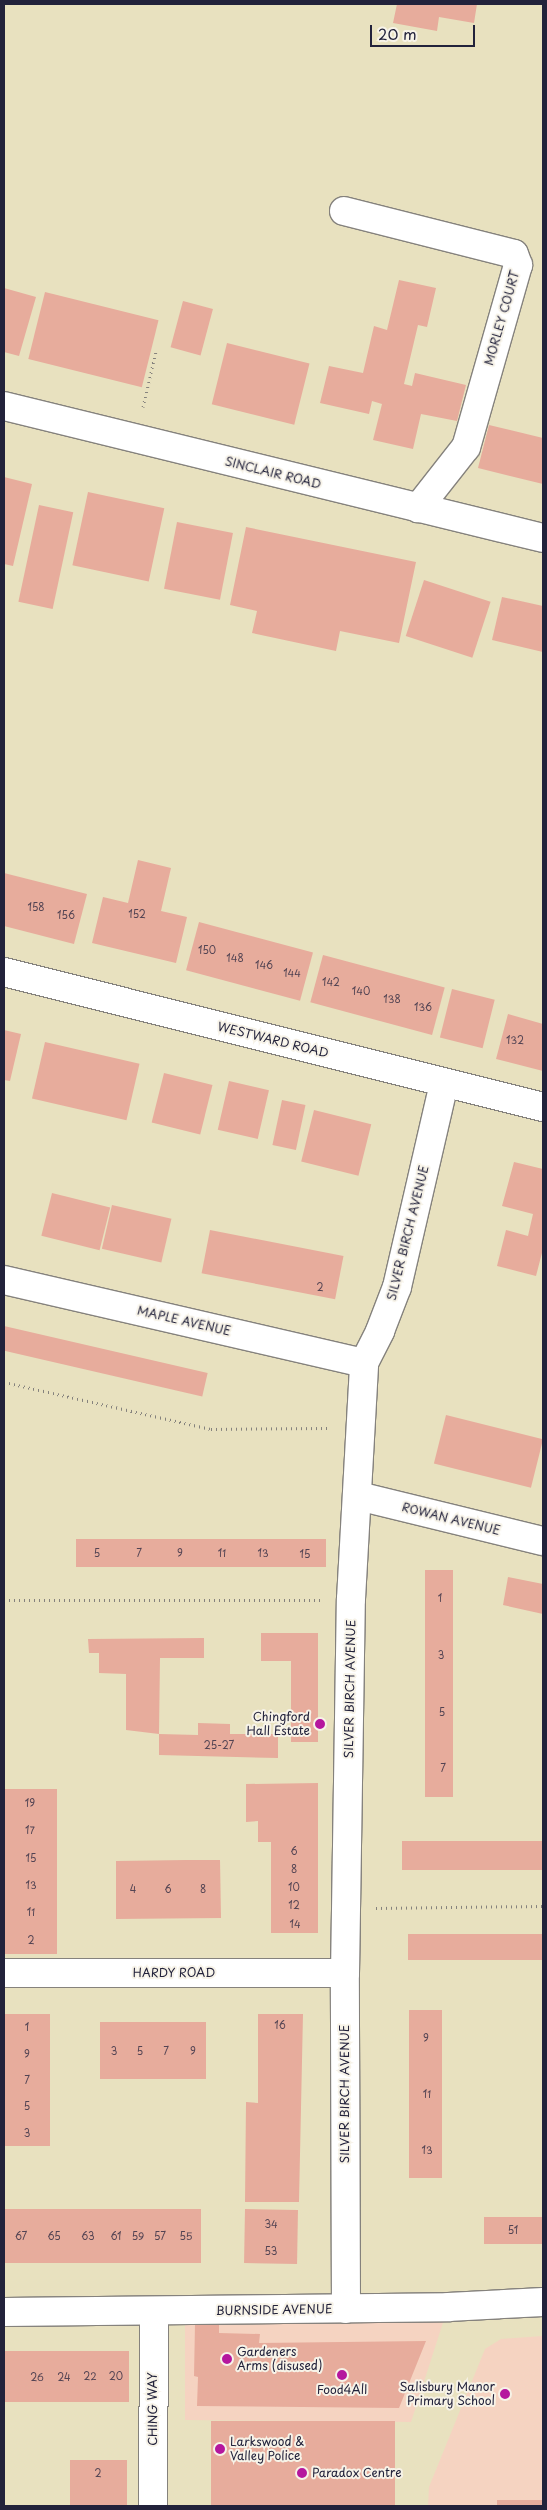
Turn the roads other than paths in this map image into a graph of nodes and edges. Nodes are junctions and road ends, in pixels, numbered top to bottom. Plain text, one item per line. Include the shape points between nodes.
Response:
1 (344, 211) dead end
2 (4, 406) edge
3 (418, 508) junction
4 (543, 538) edge
5 (4, 972) edge
6 (444, 1083) junction
7 (543, 1107) edge
8 (4, 1280) edge
9 (364, 1363) junction
10 (358, 1496) junction
11 (543, 1541) edge
12 (345, 1972) junction
13 (4, 1973) edge
14 (543, 2302) edge
15 (346, 2309) junction
16 (4, 2312) edge
17 (154, 2312) junction
18 (153, 2506) edge

1 - 3 street, MORLEY COURT via 514,254 518,265 466,447
2 - 3 street, SINCLAIR ROAD
3 - 4 street, SINCLAIR ROAD
5 - 6 street, WESTWARD ROAD
6 - 7 street, WESTWARD ROAD
6 - 9 street, SILVER BIRCH AVENUE via 396,1287
8 - 9 street, MAPLE AVENUE
9 - 10 street, SILVER BIRCH AVENUE
10 - 11 street, ROWAN AVENUE
10 - 12 street, SILVER BIRCH AVENUE via 351,1600
12 - 13 street, HARDY ROAD
12 - 15 street, SILVER BIRCH AVENUE
14 - 15 street, BURNSIDE AVENUE
15 - 17 street, BURNSIDE AVENUE
16 - 17 street, BURNSIDE AVENUE
17 - 18 street, CHING WAY

